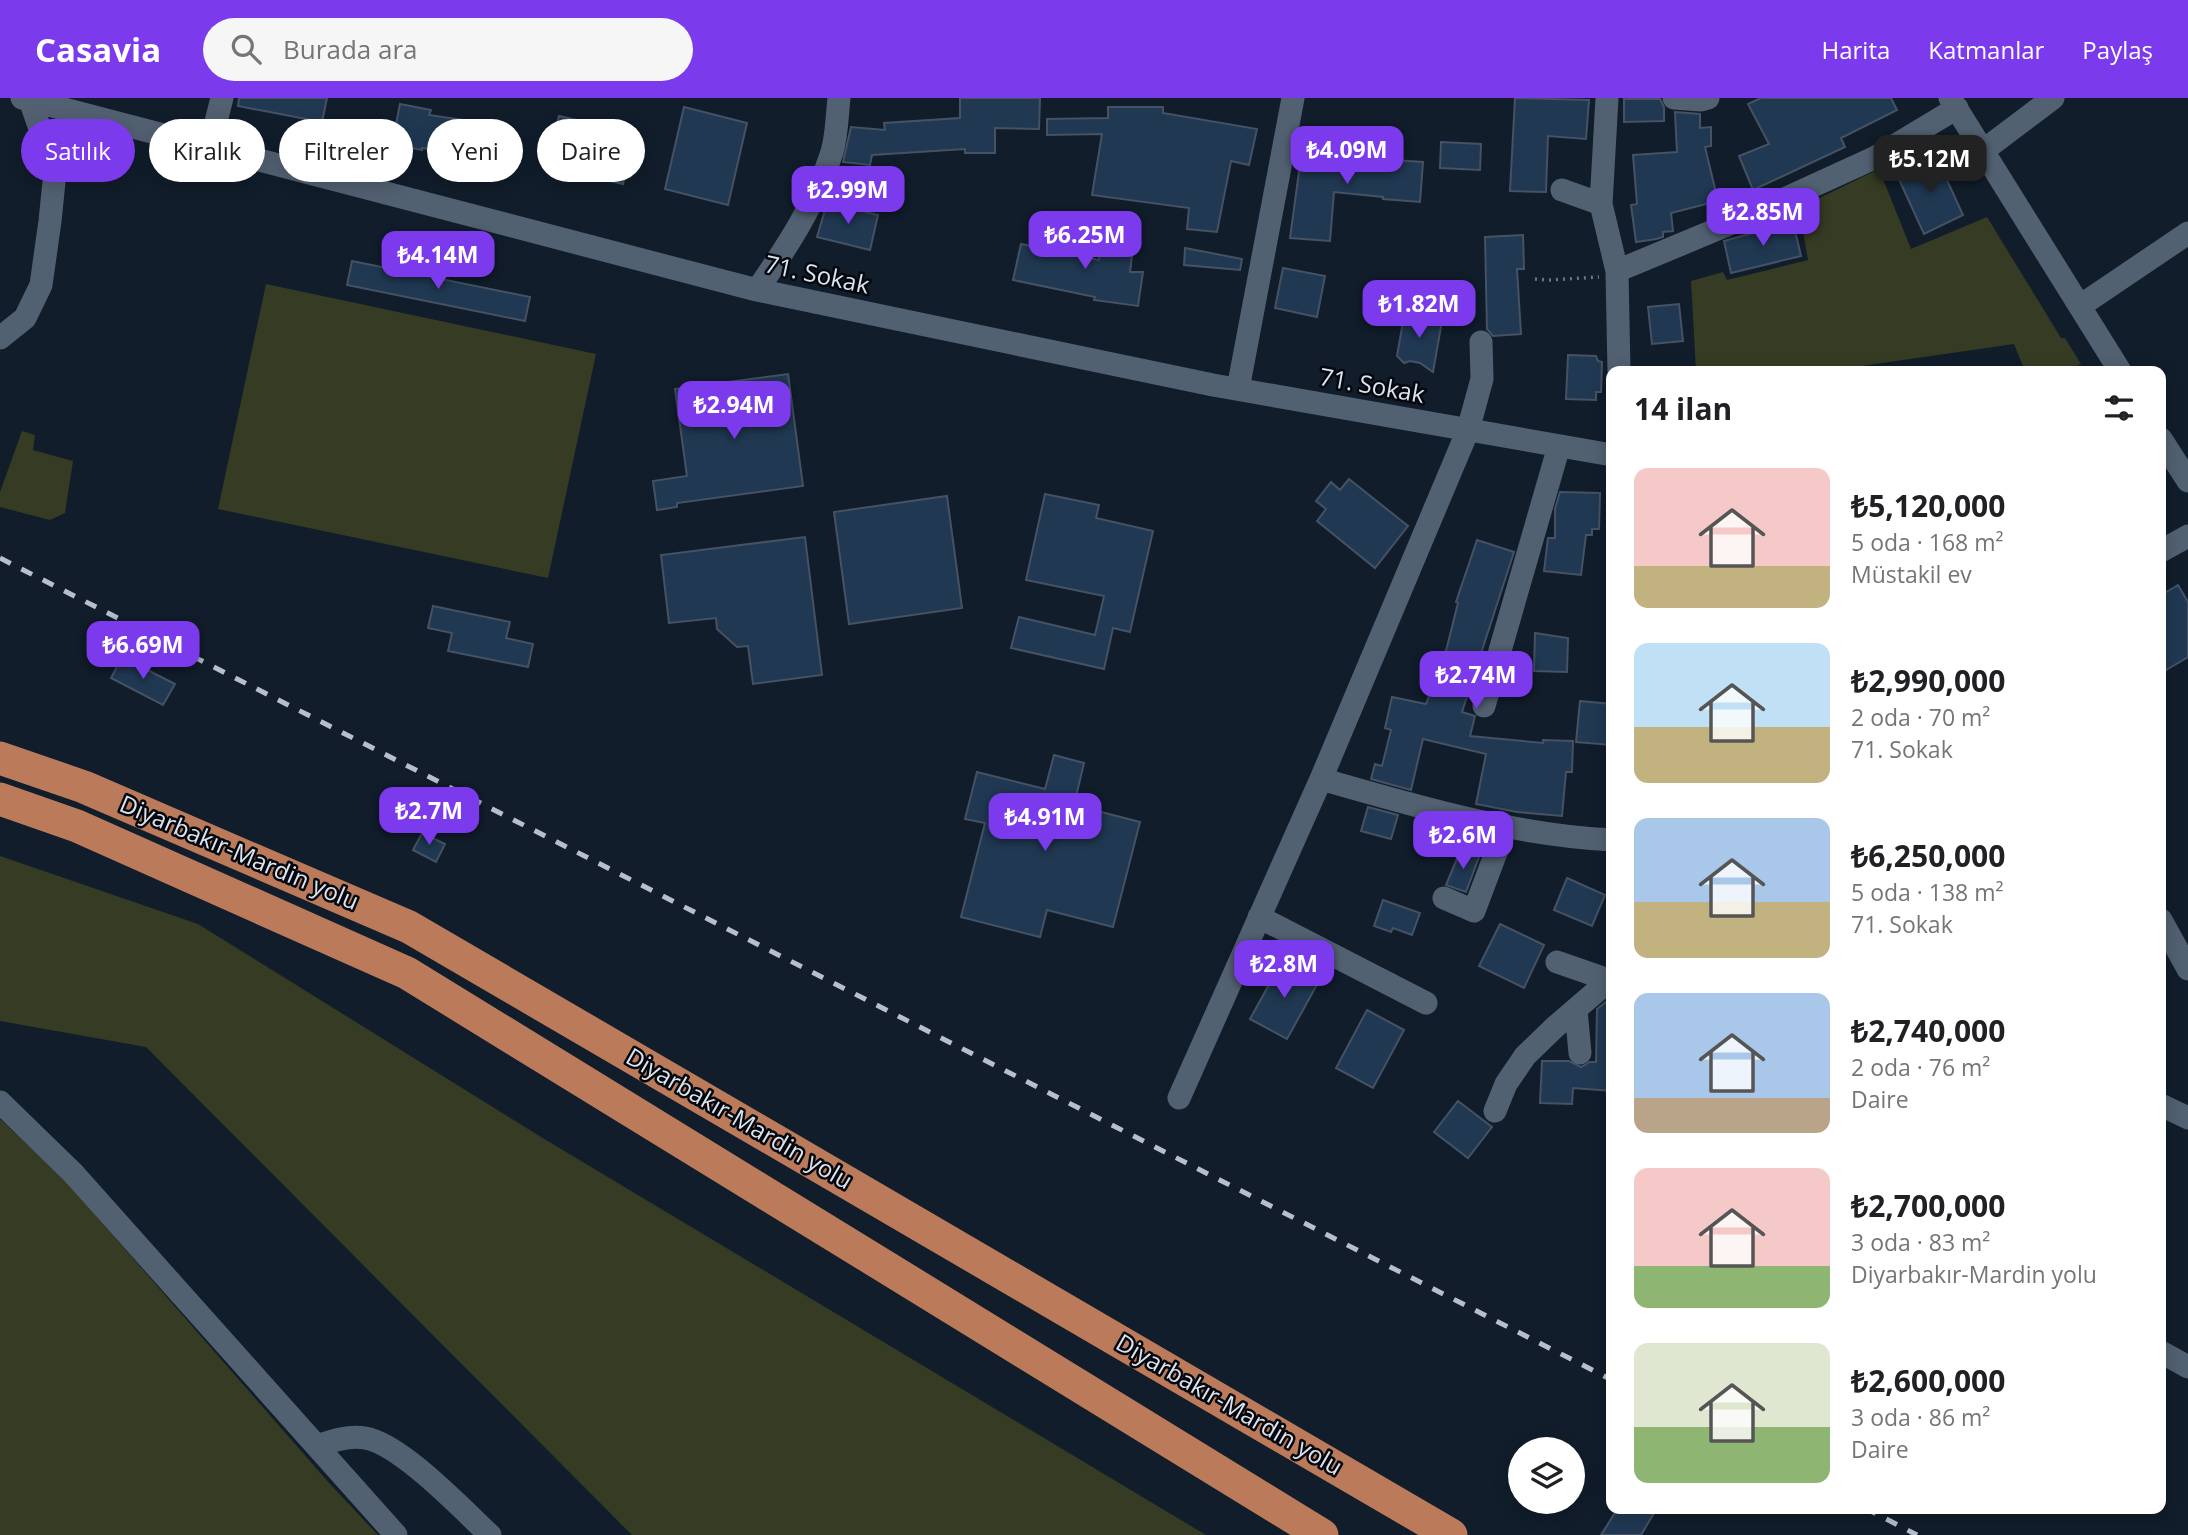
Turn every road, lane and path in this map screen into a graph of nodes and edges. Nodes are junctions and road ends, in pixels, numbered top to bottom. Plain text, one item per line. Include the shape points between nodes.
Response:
1 (222, 98) edge
2 (839, 98) edge
3 (1293, 98) edge
4 (1607, 98) edge
5 (1674, 98) edge
6 (1708, 98) edge
7 (2053, 98) edge
8 (26, 99) edge
9 (1953, 103) edge
10 (217, 119) edge
11 (149, 133) edge
12 (1983, 150) junction
13 (265, 163) edge
14 (1562, 190) dead end
15 (1601, 204) junction
16 (2188, 233) edge
17 (1617, 271) junction
18 (1535, 279) dead end
19 (757, 290) junction
20 (2080, 306) junction
21 (0, 338) edge
22 (1481, 342) dead end
23 (1619, 366) edge
24 (2117, 366) edge
25 (1238, 389) junction
26 (1468, 430) junction
27 (1559, 446) junction
28 (2166, 447) edge
29 (1606, 454) edge
30 (2188, 481) edge
31 (2188, 536) edge
32 (2166, 548) edge
33 (1484, 706) dead end
34 (0, 758) edge
35 (1321, 779) junction
36 (0, 799) edge
37 (1506, 826) junction
38 (1606, 840) edge
39 (1444, 898) dead end
40 (1259, 917) junction
41 (2166, 929) edge
42 (1557, 962) dead end
43 (2188, 970) edge
44 (1606, 978) edge
45 (1606, 983) edge
46 (1426, 1003) dead end
47 (1576, 1010) junction
48 (1580, 1053) dead end
49 (1179, 1098) dead end
50 (0, 1102) edge
51 (2166, 1107) edge
52 (1496, 1111) dead end
53 (2188, 1118) edge
54 (2166, 1355) edge
55 (2188, 1367) edge
56 (317, 1446) junction
57 (396, 1535) edge
58 (490, 1535) edge
59 (1322, 1535) edge
60 (1451, 1535) edge

1 - 10 street
2 - 19 street via 833,150 813,201
3 - 25 street
4 - 15 street
5 - 6 street
7 - 12 street
8 - 11 street, 71. Sokak
8 - 21 street via 55,172 41,285 24,318
9 - 12 street
9 - 17 street via 1874,158
12 - 20 street
13 - 19 street, 71. Sokak
14 - 15 street
15 - 17 street
16 - 20 street
17 - 18 path
17 - 23 street
19 - 25 street, 71. Sokak
20 - 24 street
22 - 26 street via 1482,379
25 - 26 street, 71. Sokak
26 - 27 street, 71. Sokak
26 - 35 street
27 - 29 street, 71. Sokak
27 - 33 street
28 - 30 street
31 - 32 street
34 - 60 highway, Diyarbakır-Mardin yolu via 84,787 409,927
35 - 37 street
35 - 40 street
36 - 59 highway, Diyarbakır-Mardin yolu via 77,826 407,973
37 - 38 street
37 - 39 street via 1474,911
40 - 46 street
40 - 49 street
41 - 43 street
42 - 44 street
45 - 47 street
47 - 48 street
47 - 52 street via 1525,1056 1506,1084
50 - 56 street via 73,1173
51 - 53 street
54 - 55 street
56 - 57 street
56 - 58 street via 335,1439 365,1438 391,1448

